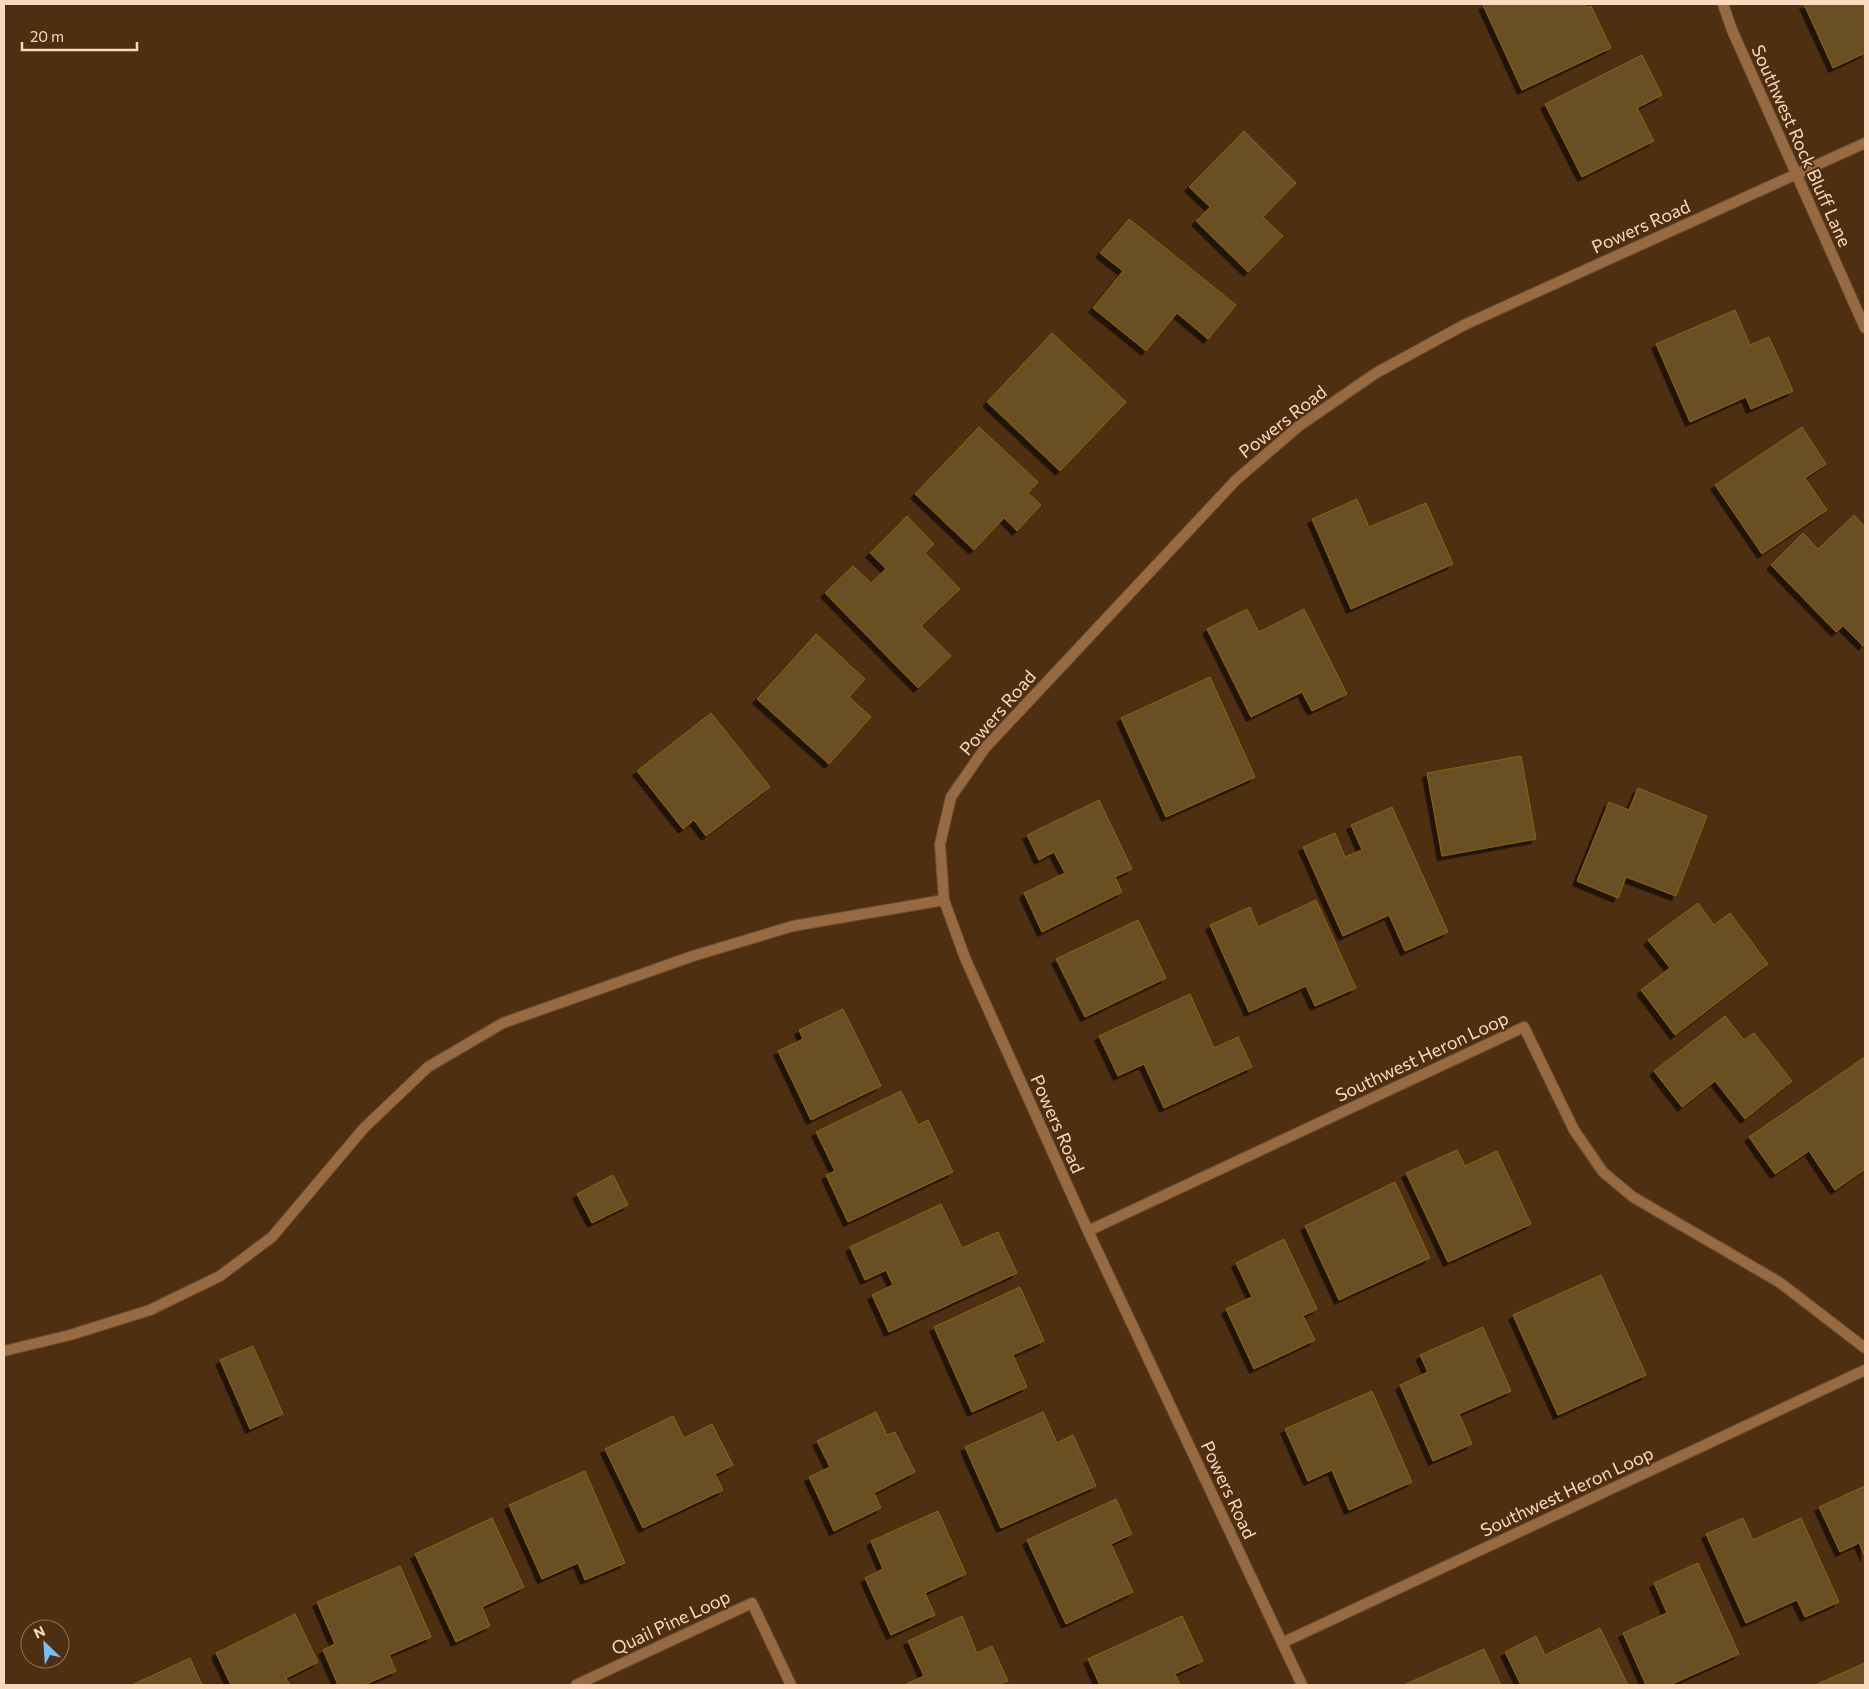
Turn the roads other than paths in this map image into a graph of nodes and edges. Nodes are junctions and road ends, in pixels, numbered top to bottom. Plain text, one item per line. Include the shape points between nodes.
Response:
1 (1723, 4) edge
2 (1865, 143) edge
3 (1796, 175) junction
4 (1865, 328) edge
5 (944, 900) junction
6 (1088, 1231) junction
7 (1865, 1348) edge
8 (4, 1351) edge
9 (1865, 1370) edge
10 (1282, 1643) junction
11 (576, 1685) edge
12 (791, 1685) edge
13 (1302, 1685) edge

1 - 3 street, Southwest Rock Bluff Lane
2 - 3 street, Powers Road
3 - 4 street, Southwest Rock Bluff Lane
3 - 5 street, Powers Road via 1464,326 1376,373 1299,426 1236,480 985,748 950,797 940,844
5 - 6 street, Powers Road via 965,958
5 - 8 street via 793,926 693,956 504,1022 428,1067 364,1128 272,1237 220,1276 150,1310
6 - 7 street, Southwest Heron Loop via 1524,1027 1574,1130 1603,1172 1633,1197 1779,1282
6 - 10 street, Powers Road
9 - 10 street, Southwest Heron Loop
10 - 13 street, Powers Road
11 - 12 street, Quail Pine Loop via 752,1603

